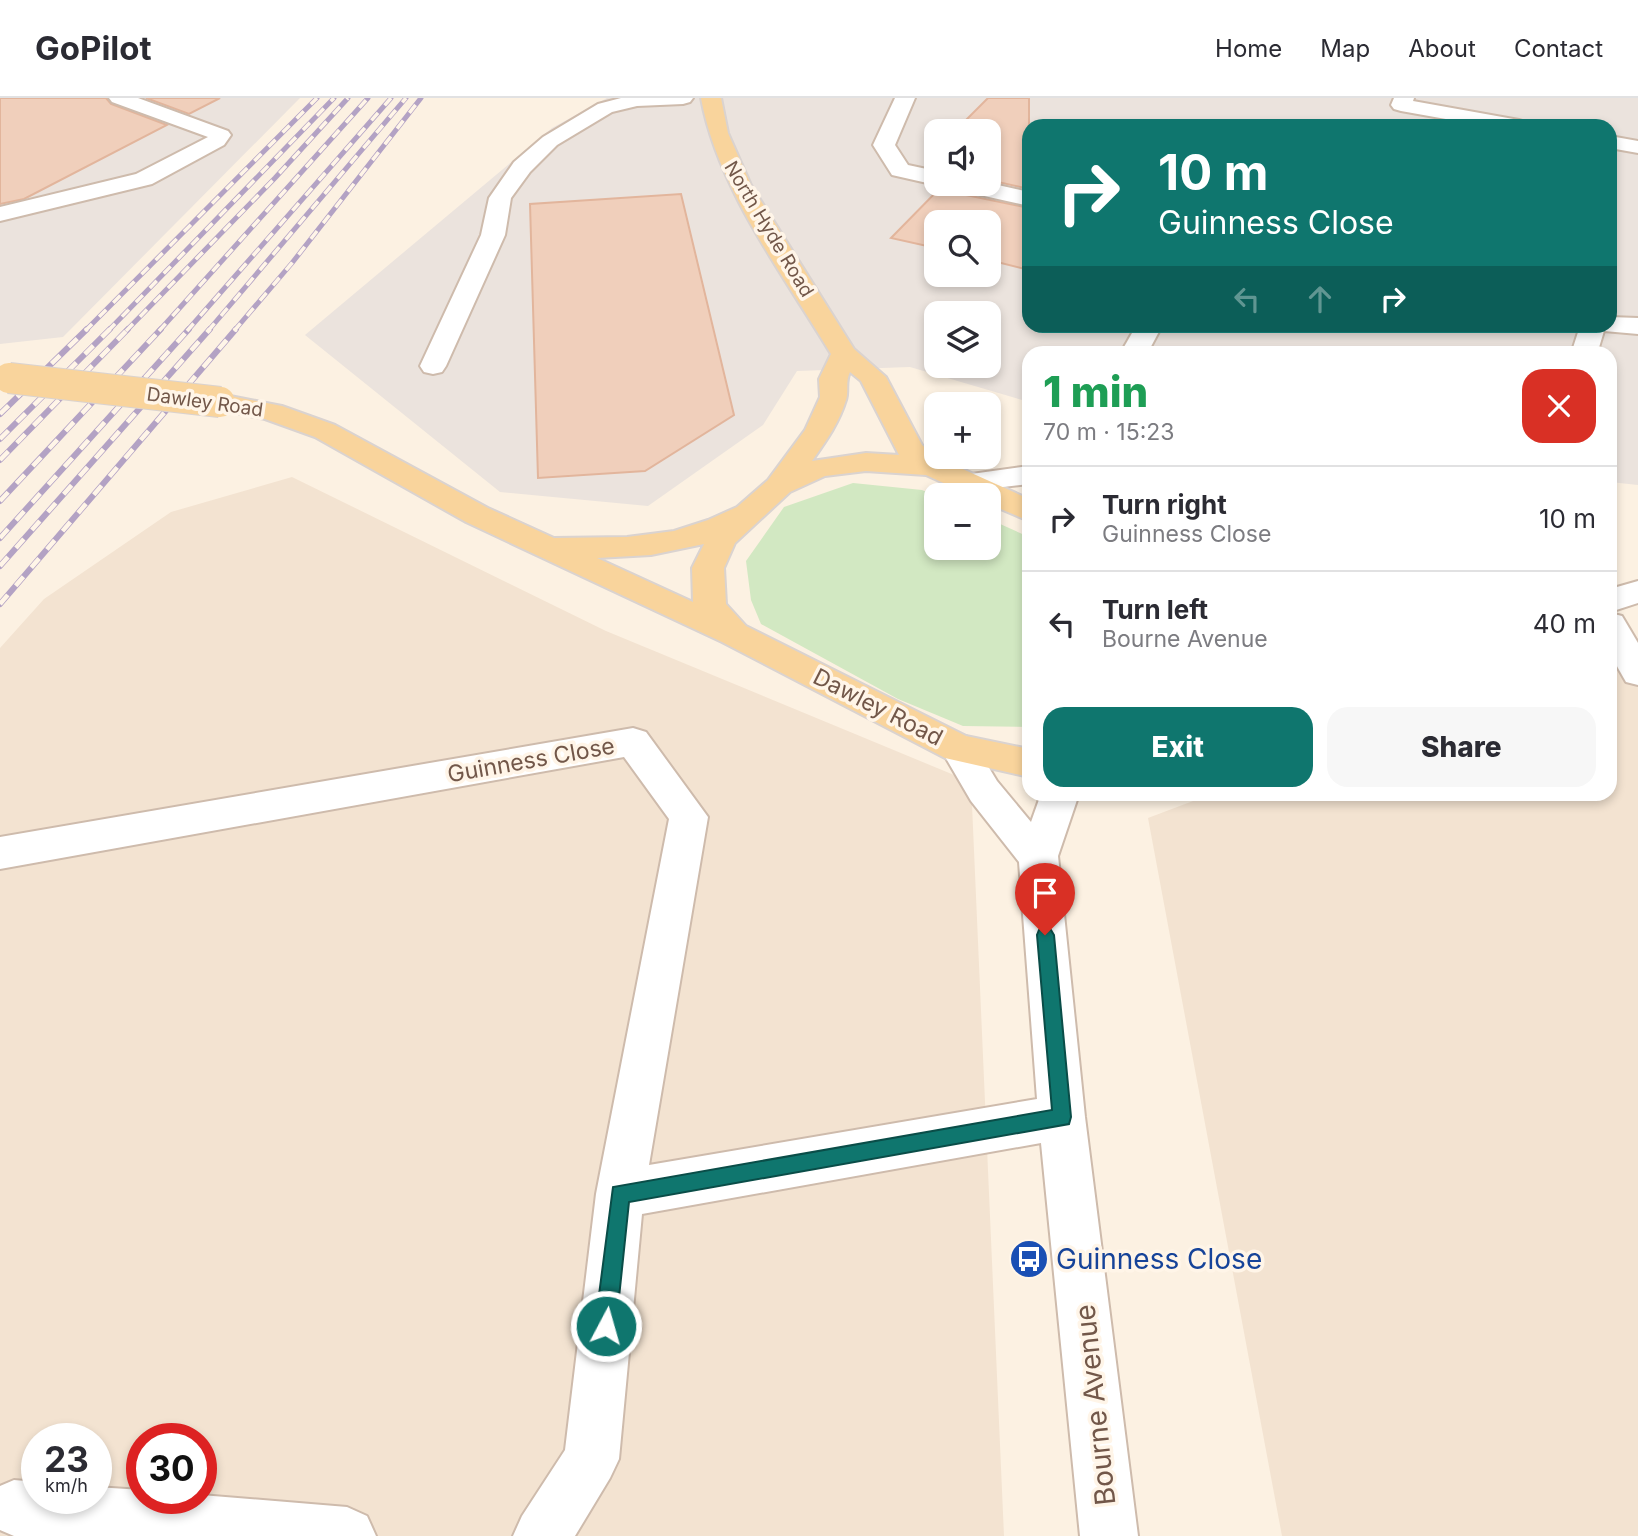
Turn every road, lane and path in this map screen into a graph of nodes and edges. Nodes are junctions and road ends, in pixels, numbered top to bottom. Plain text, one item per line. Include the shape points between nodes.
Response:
1 (122, 98) edge
2 (683, 98) edge
3 (710, 98) edge
4 (905, 98) edge
5 (1404, 98) edge
6 (1480, 119) edge
7 (1617, 144) edge
8 (1638, 148) edge
9 (924, 175) edge
10 (1001, 193) edge
11 (1022, 197) edge
12 (0, 214) edge
13 (1617, 326) edge
14 (1638, 326) edge
15 (844, 354) junction
16 (433, 366) dead end
17 (5, 378) edge
18 (924, 460) edge
19 (924, 465) edge
20 (939, 469) edge
21 (1022, 476) edge
22 (968, 482) junction
23 (779, 486) junction
24 (1022, 508) edge
25 (750, 511) junction
26 (546, 549) junction
27 (1638, 592) edge
28 (1617, 599) edge
29 (734, 634) junction
30 (1617, 636) edge
31 (1638, 673) edge
32 (958, 748) junction
33 (1022, 762) edge
34 (1058, 801) edge
35 (0, 853) edge
36 (1038, 856) junction
37 (1062, 1117) junction
38 (620, 1194) junction
39 (14, 1508) dead end
40 (347, 1536) edge
41 (542, 1536) edge
42 (1109, 1536) edge

1 - 12 street via 221,135 144,178
2 - 16 street via 637,100 605,108 550,141 522,167 500,198 493,234
3 - 15 main road, North Hyde Road via 718,133 740,186
4 - 9 street via 884,145 900,170
5 - 6 street via 1401,105
7 - 8 street
10 - 11 street
13 - 14 street
15 - 18 main road, North Hyde Road via 872,377 910,450
15 - 23 main road via 833,379 834,397 818,431
17 - 26 main road, Dawley Road, bridge via 272,412 325,431
19 - 23 main road, Dawley Road via 866,461 818,468
20 - 22 main road, Dawley Road
21 - 22 street
22 - 24 main road, Dawley Road
23 - 25 main road, Dawley Road
25 - 26 main road, Dawley Road via 731,523 660,546
25 - 29 main road, Dawley Road via 722,538 708,568 710,607
26 - 29 main road, Dawley Road
27 - 28 street
29 - 32 main road, Dawley Road
30 - 31 street
32 - 33 main road, Dawley Road
32 - 36 street via 1010,828
34 - 36 street, Bourne Avenue
35 - 38 street, Guinness Close via 633,742 689,817
36 - 37 street, Bourne Avenue
37 - 38 street
37 - 42 street, Bourne Avenue
38 - 41 street, Guinness Close via 591,1459
39 - 40 street

